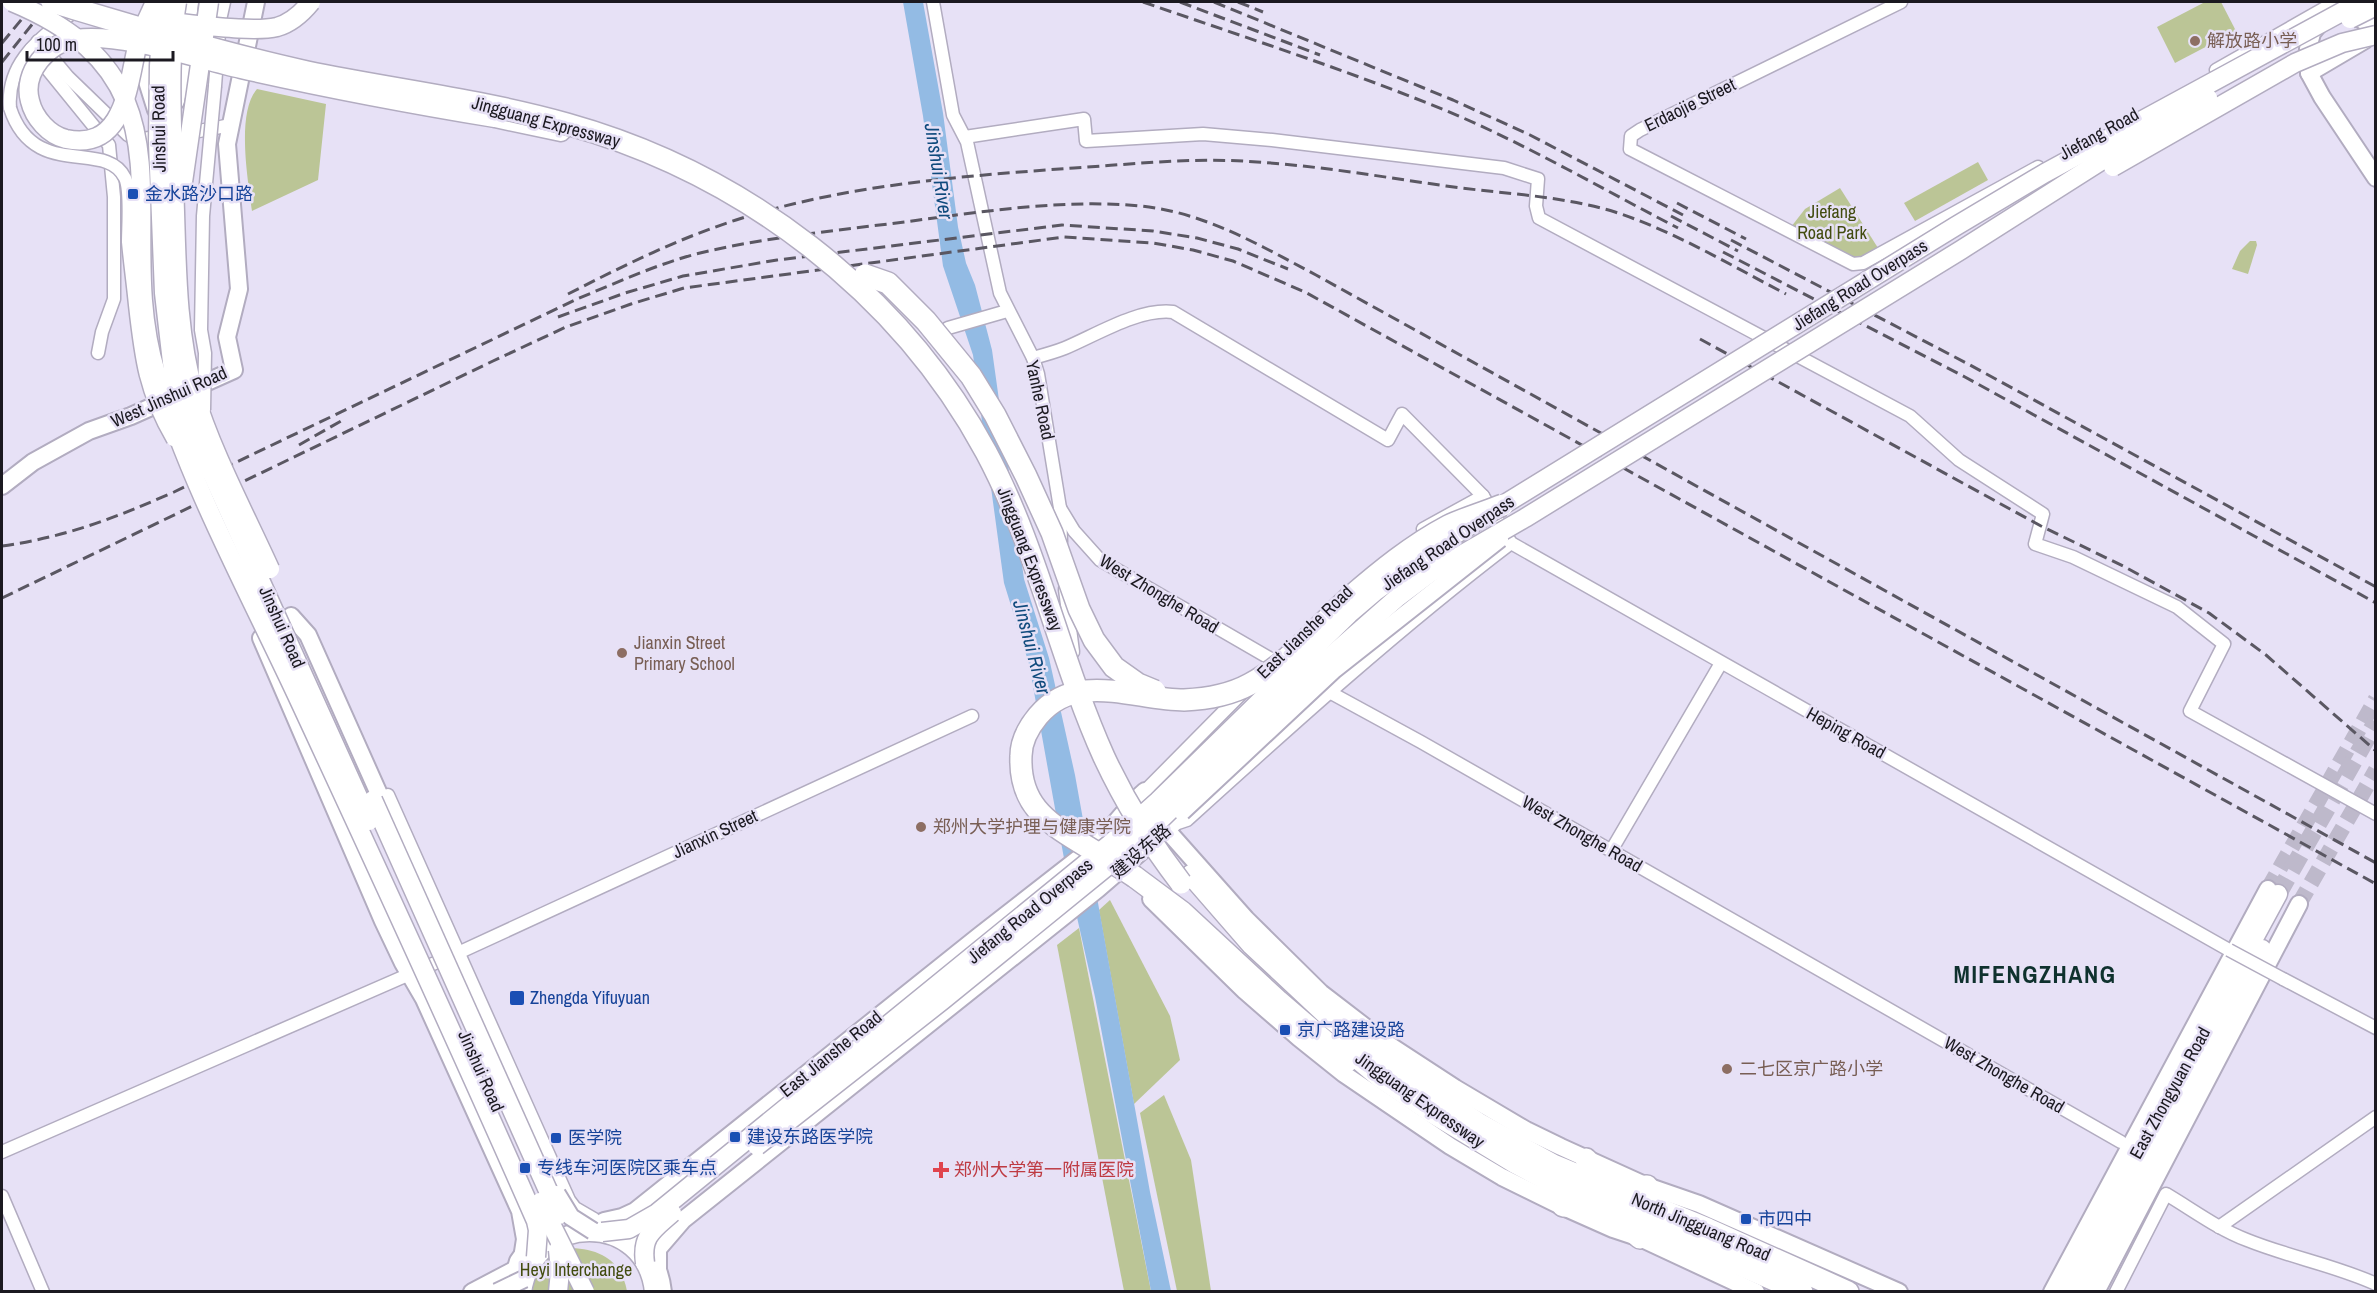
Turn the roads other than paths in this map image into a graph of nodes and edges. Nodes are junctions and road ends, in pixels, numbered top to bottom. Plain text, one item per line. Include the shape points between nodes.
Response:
1 (12, 2) edge
2 (52, 2) edge
3 (86, 2) edge
4 (99, 2) edge
5 (154, 2) edge
6 (177, 2) edge
7 (190, 2) edge
8 (209, 2) edge
9 (225, 2) edge
10 (256, 2) edge
11 (311, 2) edge
12 (933, 2) edge
13 (1901, 2) edge
14 (2334, 2) edge
15 (2360, 2) edge
16 (2376, 6) edge
17 (165, 12) edge
18 (2376, 28) edge
19 (2376, 34) edge
20 (35, 45) junction
21 (2309, 73) junction
22 (166, 118) junction
23 (231, 125) junction
24 (965, 137) junction
25 (660, 156) junction
26 (2376, 178) edge
27 (176, 234) junction
28 (1961, 250) junction
29 (1863, 263) joint
30 (865, 275) junction
31 (1007, 311) junction
32 (948, 328) dead end
33 (98, 353) dead end
34 (1033, 358) junction
35 (204, 420) junction
36 (188, 465) junction
37 (2, 486) edge
38 (1483, 496) junction
39 (1503, 505) junction
40 (1060, 508) junction
41 (1525, 518) junction
42 (216, 529) junction
43 (1512, 543) junction
44 (291, 616) junction
45 (308, 635) junction
46 (1274, 662) junction
47 (1721, 663) junction
48 (1330, 692) junction
49 (1181, 700) junction
50 (972, 716) dead end
51 (1139, 796) junction
52 (2376, 814) edge
53 (1169, 827) junction
54 (1095, 845) junction
55 (1611, 851) junction
56 (1120, 869) junction
57 (1054, 878) joint
58 (2283, 897) junction
59 (1068, 912) joint
60 (2228, 949) junction
61 (458, 953) junction
62 (406, 969) junction
63 (2376, 1028) edge
64 (1402, 1091) junction
65 (2376, 1117) edge
66 (2121, 1142) junction
67 (2, 1152) edge
68 (1586, 1159) junction
69 (1550, 1172) junction
70 (1647, 1186) junction
71 (1614, 1190) junction
72 (2, 1196) edge
73 (1563, 1206) joint
74 (553, 1217) junction
75 (598, 1226) junction
76 (2219, 1227) junction
77 (1640, 1238) joint
78 (529, 1254) junction
79 (651, 1266) junction
80 (520, 1280) edge
81 (2376, 1284) edge
82 (42, 1292) edge
83 (472, 1292) edge
84 (497, 1292) edge
85 (509, 1292) edge
86 (558, 1292) edge
87 (585, 1292) edge
88 (598, 1292) edge
89 (654, 1292) edge
90 (663, 1292) edge
91 (1756, 1292) edge
92 (1802, 1292) edge
93 (1848, 1292) edge
94 (1899, 1292) edge
95 (2044, 1292) edge
96 (2052, 1292) edge
97 (2062, 1292) edge
98 (2080, 1292) edge
99 (2096, 1292) edge
100 (2116, 1292) edge

1 - 36 main road, bridge via 52,20 96,55 132,116 143,183 142,293 152,360
2 - 25 highway, Jingguang Expressway, bridge via 259,61 522,112 593,131
3 - 20 street
4 - 17 highway, Jingguang Expressway, bridge
5 - 22 street via 146,78
5 - 25 main road, bridge via 140,39 138,49 135,58 127,98 116,120 95,137 82,140 65,139 51,131 33,111 29,99 34,68 57,45 76,39 99,39 115,40 135,44 144,46 154,48 354,94 574,135
6 - 22 main road, Jinshui Road, bridge
7 - 22 street via 182,74
8 - 27 main road, bridge
9 - 35 street, bridge via 220,20 203,216
10 - 23 street, West Jinshui Road
11 - 17 main road, bridge via 279,27 246,27
12 - 24 street, Yanhe Road via 953,116
13 - 29 street, Erdaojie Street via 1640,130 1631,136 1629,144 1630,149 1847,263
14 - 18 street
14 - 21 street via 2312,33
14 - 29 street, Jiefang Road
15 - 39 main road, Jiefang Road Overpass, bridge via 2045,173
16 - 28 main road, Jiefang Road Overpass, bridge via 2131,142
17 - 22 main road, Jinshui Road, bridge via 159,66
17 - 30 highway, Jingguang Expressway, bridge via 310,58 526,99 633,130 758,192
19 - 21 street
19 - 28 main road, bridge via 2295,63
20 - 23 street via 136,140
20 - 33 street via 109,145 114,196 114,299
20 - 36 street, bridge via 11,81 10,108 15,123 40,148 109,162 118,167 127,181 129,243 142,366 158,414
21 - 26 street
22 - 27 main road, Jinshui Road, bridge
22 - 74 main road, Jinshui Road, bridge via 164,293 173,372 190,425
23 - 37 street, West Jinshui Road via 228,174 239,289 227,337 234,370 89,431 33,462
24 - 31 street, Yanhe Road via 992,265
24 - 52 street via 1084,119 1086,141 1203,134 1504,168 1538,179 1539,218 1910,416 1959,460 2043,514 2035,544 2073,557 2177,607 2224,644 2190,711
25 - 64 highway, Jingguang Expressway, bridge via 768,215 877,304 922,356 971,427 1010,499 1096,736 1146,834 1199,906 1258,970 1322,1029
27 - 35 main road, Jinshui Road, bridge via 184,337
28 - 41 main road, Jiefang Road Overpass, bridge
30 - 49 highway, bridge via 888,283 948,347 983,393 1026,476 1052,533 1079,609 1102,652 1114,667 1138,684
30 - 69 highway, Jingguang Expressway, bridge via 932,348 997,444 1034,521 1117,751 1158,826 1198,882 1276,968 1353,1036
31 - 32 street
31 - 34 street, Yanhe Road
34 - 38 street, Heping Road via 1140,316 1173,312 1388,440 1402,414
34 - 40 street, Yanhe Road
35 - 44 main road, Jinshui Road, bridge
36 - 42 main road, bridge
38 - 43 street, Heping Road
38 - 46 street, East Jianshe Road via 1445,515 1397,548
39 - 49 highway, bridge via 1450,525 1392,563 1257,681 1223,695
39 - 75 main road, Jiefang Road Overpass, bridge via 1443,542 1358,606 1110,844 657,1213 629,1229
40 - 46 street, West Zhonghe Road via 1100,560
40 - 51 street, Yanhe Road via 1071,645 1096,717
41 - 53 street, 建设东路, bridge via 1334,670
41 - 79 main road, Jiefang Road Overpass, bridge via 1437,568 1390,604 1299,684 1121,855 671,1214 647,1237 643,1252
42 - 62 street, bridge
42 - 78 main road, bridge via 426,970 526,1199 538,1230
43 - 47 street, Heping Road
43 - 48 street via 1438,599
44 - 45 street
44 - 74 main road, Jinshui Road, bridge
45 - 61 street via 341,688
45 - 75 street, bridge via 557,1196 571,1217
46 - 48 street, West Zhonghe Road
46 - 51 street, East Jianshe Road
47 - 55 street
47 - 60 street, Heping Road
48 - 53 street via 1187,820
48 - 55 street, West Zhonghe Road
49 - 64 highway, bridge via 1109,690 1074,692 1056,700 1028,728 1023,741 1022,776 1030,801 1052,825 1182,912 1350,1062 1372,1079
50 - 61 street, Jianxin Street
51 - 53 street
51 - 54 street, 建设东路
53 - 56 street, 建设东路
53 - 68 street via 1246,919 1320,993 1455,1088 1526,1130
54 - 56 street
54 - 57 street, 建设东路
55 - 66 street, West Zhonghe Road
56 - 59 street, 建设东路
56 - 73 street via 1245,991 1344,1074 1450,1146
57 - 75 street, East Jianshe Road via 635,1211
58 - 96 street
58 - 97 main road, East Zhongyuan Road
58 - 98 main road, East Zhongyuan Road
58 - 99 street
59 - 79 street, East Jianshe Road via 683,1220 658,1249
60 - 63 street, Heping Road, bridge
60 - 66 street
61 - 62 street, Jianxin Street
61 - 75 street via 569,1200
62 - 67 street, Jianxin Street
62 - 78 street via 424,999 520,1211
64 - 69 highway, Jingguang Expressway via 1470,1137
65 - 76 street
66 - 95 street
68 - 70 street
68 - 71 highway
69 - 71 highway, North Jingguang Road
69 - 92 highway, North Jingguang Road
70 - 71 highway
70 - 94 street via 1699,1204
71 - 93 highway, North Jingguang Road
72 - 82 street
73 - 77 highway via 1605,1208
74 - 86 main road, bridge via 559,1258
74 - 87 main road, bridge
74 - 88 main road
75 - 78 main road, Jiefang Road Overpass, bridge via 557,1239
75 - 79 main road via 627,1244
76 - 81 street
76 - 100 street via 2166,1194
77 - 91 street
78 - 80 main road
79 - 89 main road
79 - 90 street
80 - 83 street
80 - 84 street, bridge
80 - 85 street

